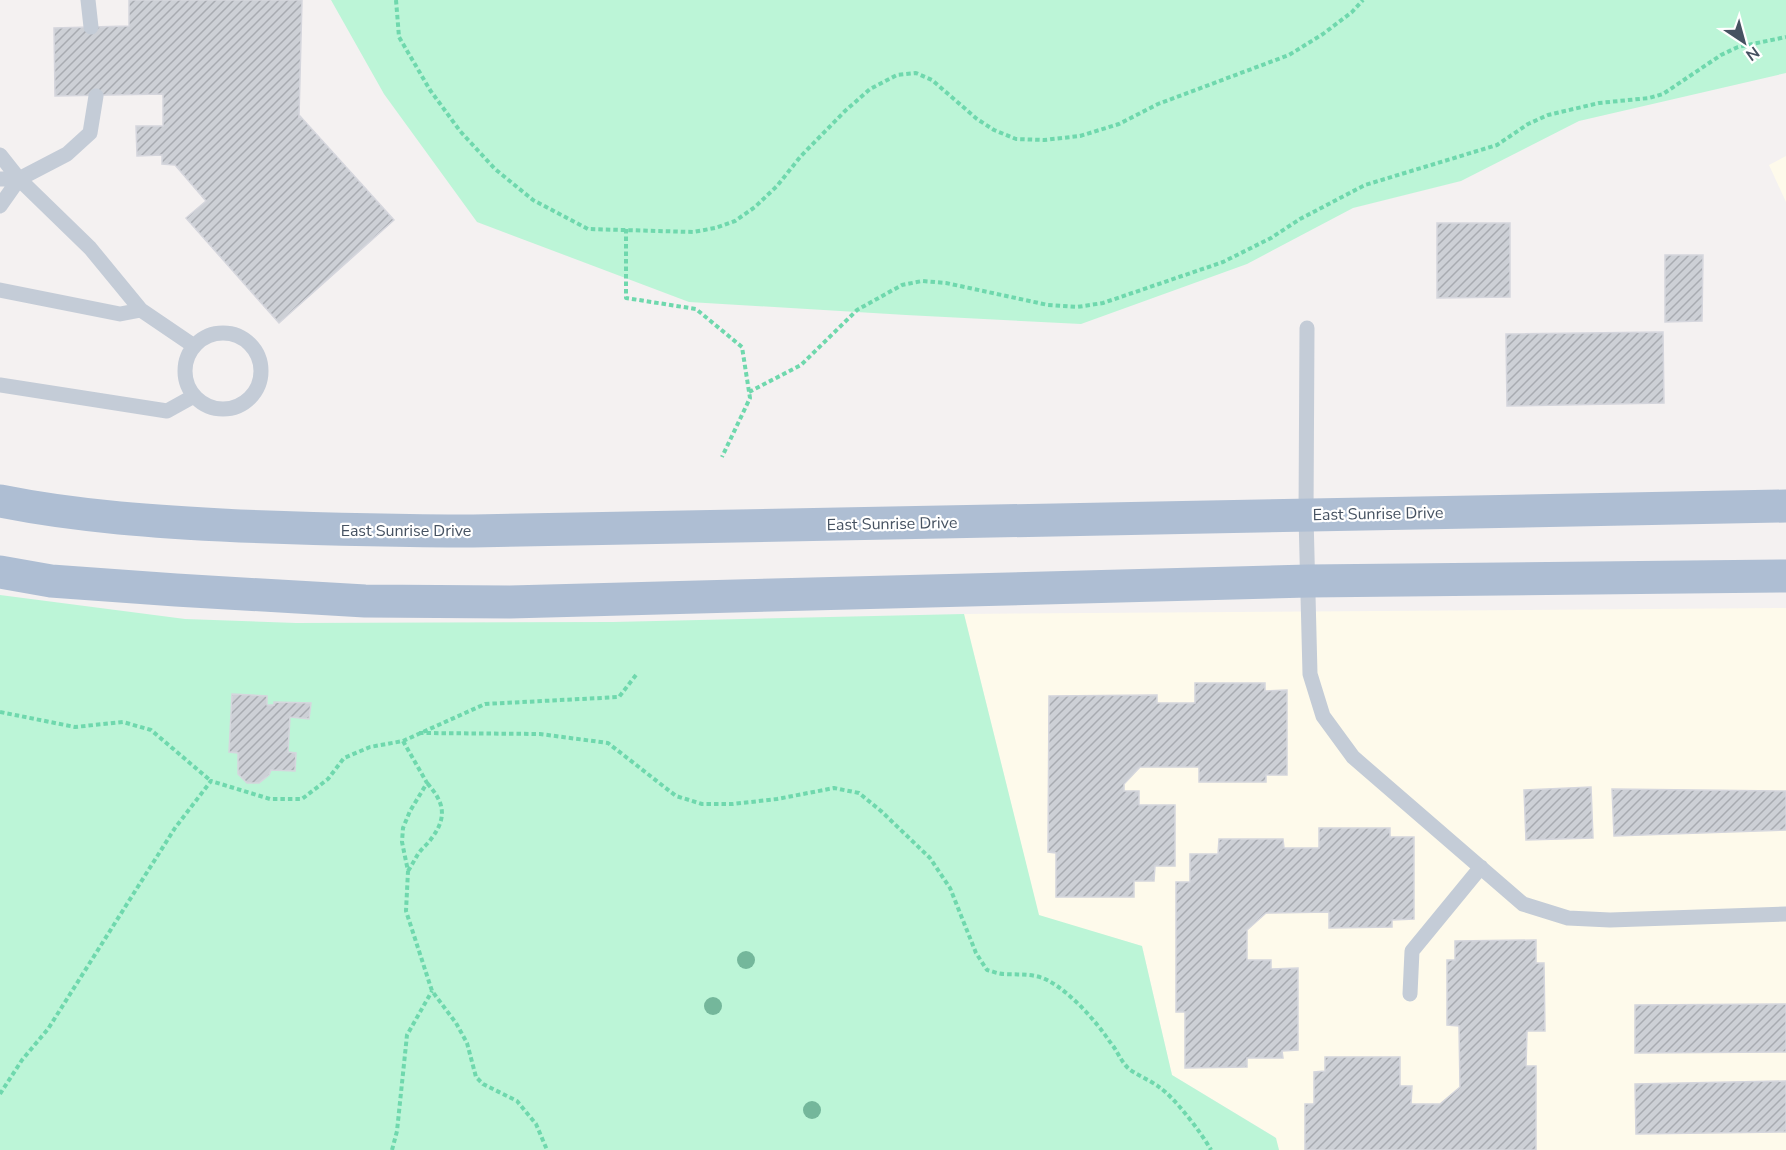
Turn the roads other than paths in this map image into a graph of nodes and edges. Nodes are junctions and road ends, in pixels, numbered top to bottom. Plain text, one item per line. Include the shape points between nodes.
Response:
1 (88, 0) edge
2 (91, 27) dead end
3 (96, 96) dead end
4 (0, 155) edge
5 (0, 179) edge
6 (19, 179) junction
7 (0, 207) edge
8 (0, 290) edge
9 (141, 310) junction
10 (1307, 328) dead end
11 (194, 346) junction
12 (0, 386) edge
13 (194, 396) junction
14 (0, 501) edge
15 (1786, 506) edge
16 (1306, 516) junction
17 (0, 572) edge
18 (1786, 576) edge
19 (1308, 581) junction
20 (1481, 867) junction
21 (1786, 914) edge
22 (1410, 994) dead end

1 - 2 lane
3 - 6 lane via 90,133 67,154
4 - 6 lane
5 - 6 lane
6 - 7 lane
6 - 9 lane via 90,248
8 - 9 lane via 120,314
9 - 11 lane
10 - 16 lane
11 - 13 lane via 185,366 185,378
11 - 13 lane via 204,337 236,335 257,354 261,374 252,394 230,408 205,404
12 - 13 lane via 167,411
14 - 16 main road, East Sunrise Drive via 148,522 361,531
15 - 16 main road, East Sunrise Drive
16 - 19 lane
17 - 19 main road via 51,581 176,590 365,601 487,602
18 - 19 main road
19 - 20 lane via 1310,674 1323,716 1353,757
20 - 21 lane via 1523,904 1568,918
20 - 22 lane via 1412,951

